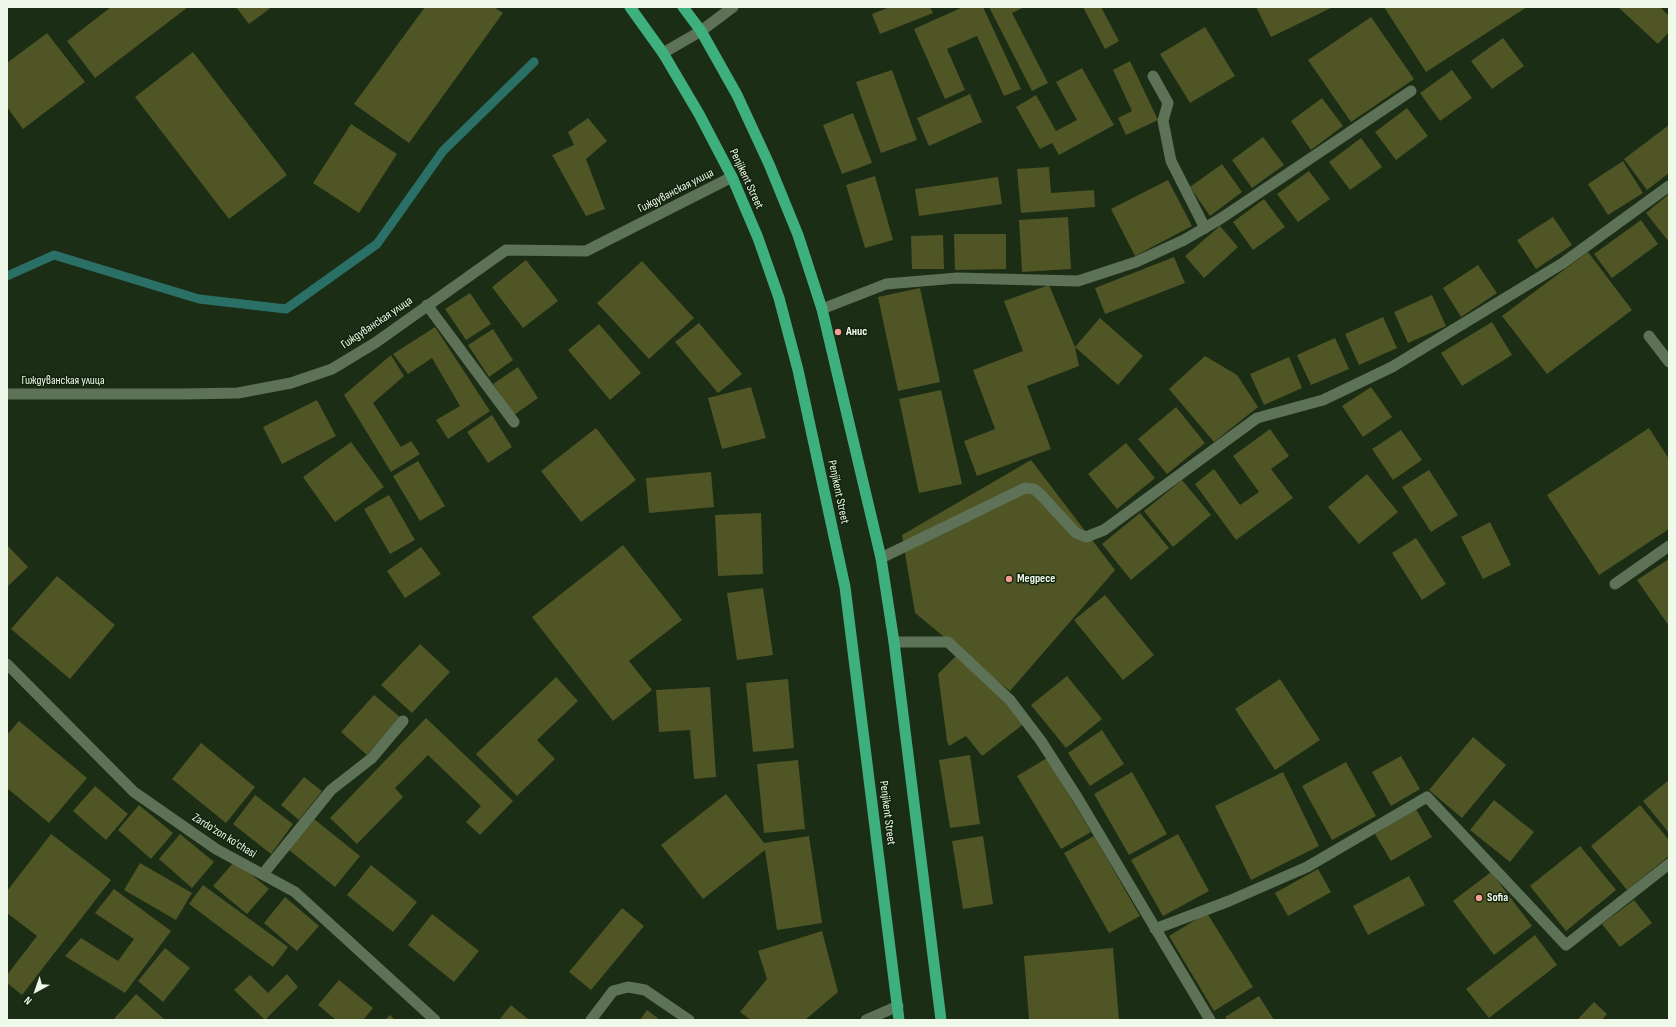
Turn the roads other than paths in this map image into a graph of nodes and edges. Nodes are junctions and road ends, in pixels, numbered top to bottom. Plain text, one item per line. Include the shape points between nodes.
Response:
1 (630, 7) edge
2 (683, 7) edge
3 (733, 7) edge
4 (701, 31) junction
5 (663, 53) junction
6 (1153, 76) dead end
7 (1411, 91) dead end
8 (732, 177) junction
9 (1669, 186) edge
10 (1205, 228) junction
11 (427, 305) junction
12 (822, 310) junction
13 (1649, 336) dead end
14 (1669, 362) edge
15 (7, 394) edge
16 (514, 422) dead end
17 (1669, 546) edge
18 (881, 558) junction
19 (1615, 584) dead end
20 (894, 642) junction
21 (7, 664) edge
22 (403, 721) dead end
23 (1669, 864) edge
24 (263, 874) junction
25 (1155, 929) junction
26 (898, 1006) junction
27 (435, 1020) edge
28 (591, 1020) edge
29 (689, 1020) edge
30 (866, 1020) edge
31 (899, 1020) edge
32 (941, 1020) edge
33 (1210, 1020) edge

1 - 5 main road, Penjikent Street
2 - 4 main road
3 - 4 street
4 - 5 street
4 - 12 main road via 737,95 769,164 798,235
5 - 8 main road, Penjikent Street
6 - 10 street via 1168,103 1163,122 1171,160
7 - 10 street
8 - 11 street, Гиждуванская улица via 586,252 506,250
8 - 26 main road, Penjikent Street via 758,238 779,298 798,370 845,587
9 - 18 street via 1563,263 1392,367 1323,400 1257,418 1104,530 1086,537 1076,533 1041,495 1034,489 1025,488
10 - 12 street via 1144,259 1078,281 957,278 886,284
11 - 15 street, Гиждуванская улица via 375,343 332,369 291,384 238,393
11 - 16 street
12 - 18 main road
13 - 14 street
17 - 19 street
18 - 20 main road
20 - 25 street via 948,642 1010,700 1041,741 1073,791
20 - 32 main road
21 - 24 street, Zardo'zon ko'chasi via 134,792 216,849
22 - 24 street via 372,758 331,790
23 - 25 street via 1566,945 1427,797 1307,867 1229,901
24 - 27 street, Zardo'zon ko'chasi via 295,892
25 - 33 street
26 - 30 street
26 - 31 main road, Penjikent Street
28 - 29 street via 612,991 628,987 645,990

